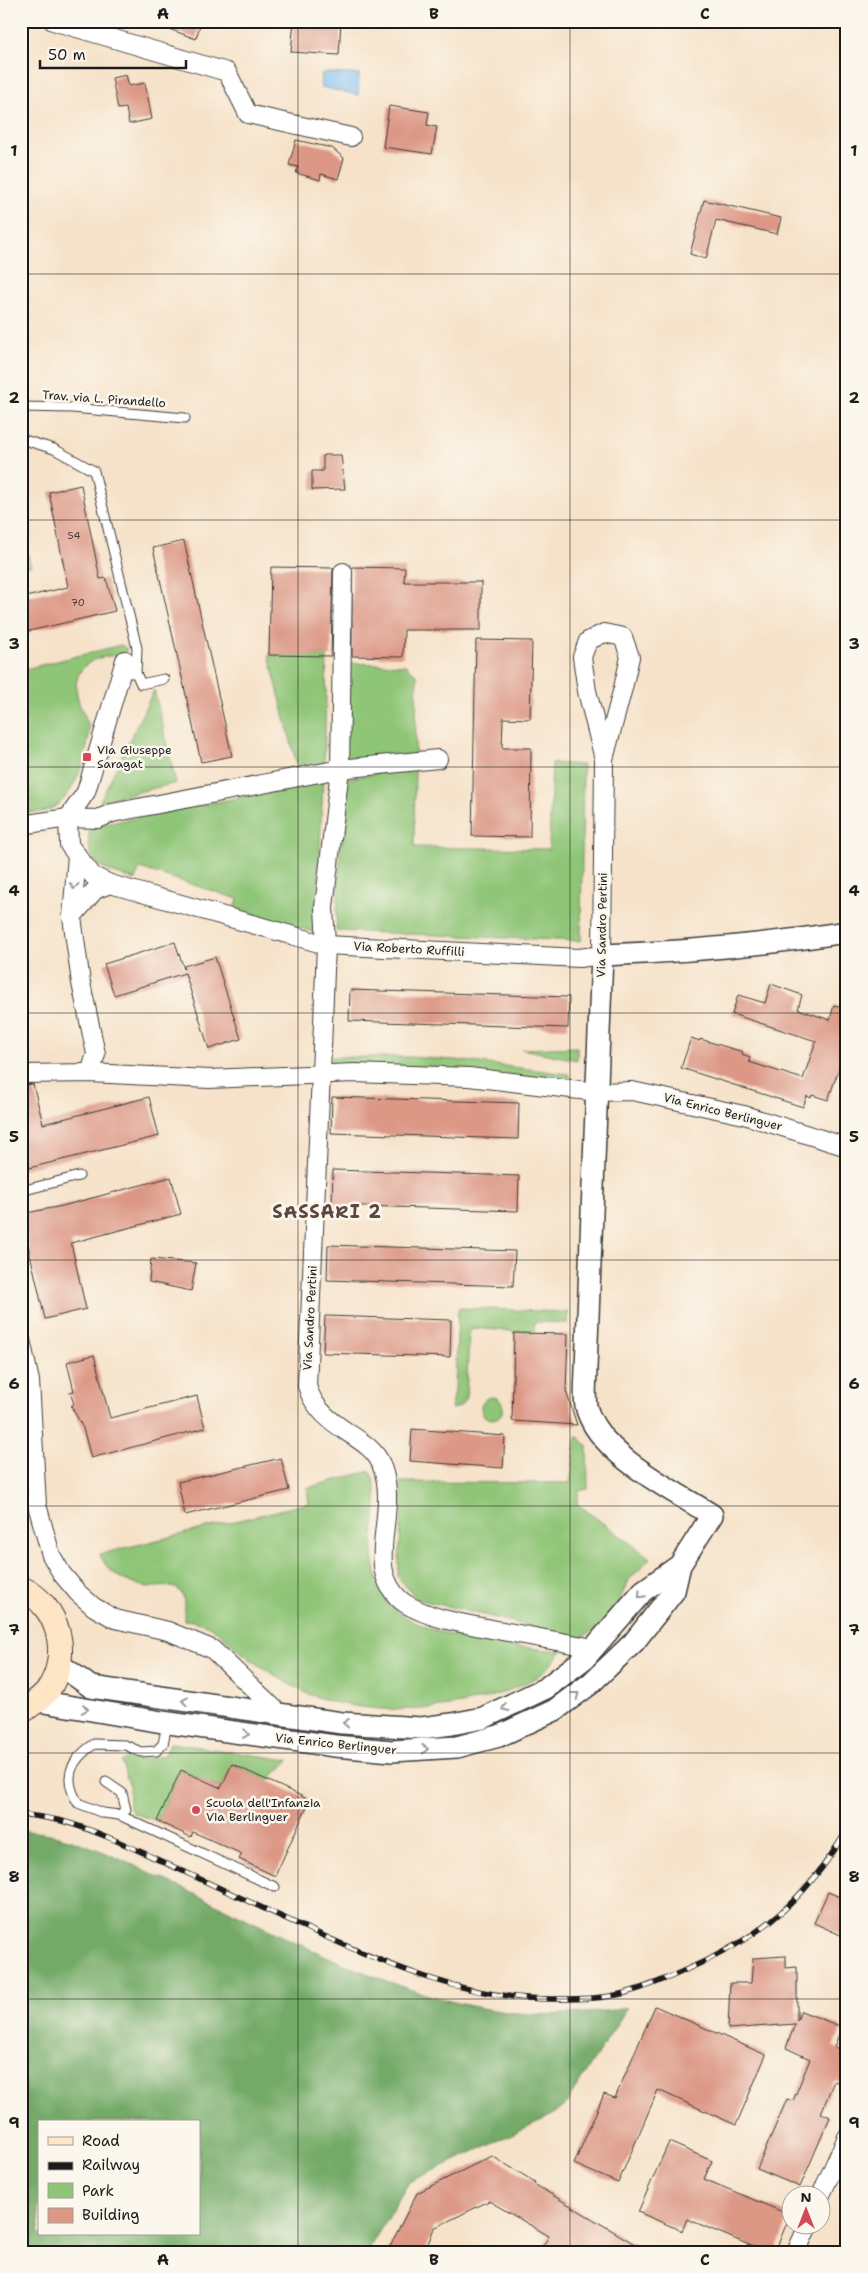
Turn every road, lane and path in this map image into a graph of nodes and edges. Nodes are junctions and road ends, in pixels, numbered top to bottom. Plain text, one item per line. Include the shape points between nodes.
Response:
1 (53, 21) edge
2 (351, 137) dead end
3 (21, 407) edge
4 (185, 418) dead end
5 (21, 439) edge
6 (342, 572) dead end
7 (127, 669) junction
8 (164, 679) dead end
9 (604, 758) junction
10 (438, 759) dead end
11 (340, 769) junction
12 (68, 818) junction
13 (21, 825) edge
14 (78, 855) junction
15 (110, 884) junction
16 (72, 917) junction
17 (847, 932) edge
18 (326, 945) junction
19 (602, 955) junction
20 (90, 1073) junction
21 (21, 1074) edge
22 (321, 1074) junction
23 (596, 1092) junction
24 (847, 1147) edge
25 (79, 1176) dead end
26 (21, 1191) edge
27 (21, 1340) edge
28 (712, 1515) joint
29 (680, 1565) junction
30 (21, 1588) edge
31 (594, 1648) junction
32 (59, 1664) junction
33 (29, 1706) edge
34 (281, 1715) junction
35 (162, 1722) junction
36 (106, 1782) dead end
37 (119, 1815) junction
38 (276, 1887) dead end
39 (847, 2137) edge
40 (825, 2186) edge
41 (803, 2236) edge
42 (796, 2252) edge

1 - 2 street via 227,72 248,114
3 - 4 lane, Trav. via L. Pirandello
5 - 7 lane via 54,449 94,471 137,648
6 - 11 street
7 - 8 lane via 141,684
7 - 12 street via 86,792
9 - 9 street, Via Sandro Pertini via 582,657 588,641 604,633 623,637 630,657
9 - 19 street, Via Sandro Pertini
10 - 11 street
11 - 12 street via 98,818
11 - 18 street via 324,907
12 - 13 street
12 - 14 street, Via Roberto Ruffilli via 69,845
14 - 15 street, Via Roberto Ruffilli via 93,876
14 -> 16 street
15 - 16 street via 95,890
15 - 18 street, Via Roberto Ruffilli
16 - 20 street via 96,1054
17 - 19 street, Via Roberto Ruffilli via 766,945
18 - 19 street, Via Roberto Ruffilli via 579,958
18 - 22 street, Via Sandro Pertini
19 - 23 street, Via Sandro Pertini
20 - 21 street
20 - 22 street via 209,1079
22 - 23 street via 469,1077
22 - 31 street, Via Sandro Pertini via 306,1386 315,1406 325,1417 366,1446 381,1463 388,1493 384,1566 388,1582 405,1603 443,1619
23 - 24 street, Via Enrico Berlinguer via 632,1092 696,1104 744,1115
23 - 28 street, Via Sandro Pertini via 586,1407 600,1436 636,1467
25 - 26 lane
27 - 34 street via 30,1381 37,1504 51,1555 62,1574 94,1607 115,1619 168,1631 212,1650
28 - 29 street, Via Enrico Berlinguer
29 -> 31 street, Via Enrico Berlinguer via 643,1591
35 -> 29 street, Via Enrico Berlinguer via 383,1750 457,1747 499,1736 555,1710 590,1684 634,1642 677,1593
30 - 32 main road via 45,1606 56,1624
31 -> 34 street, Via Enrico Berlinguer via 546,1688 483,1718 421,1728
32 - 33 main road via 47,1690
34 -> 32 street, Via Enrico Berlinguer via 90,1687
33 -> 35 street, Via Enrico Berlinguer
35 - 37 lane via 166,1729 162,1744 156,1751 141,1752 125,1745 94,1744 74,1760 69,1783 78,1803 86,1808
36 - 37 lane via 122,1793 126,1810
37 - 38 lane
39 - 40 street
41 - 42 street

